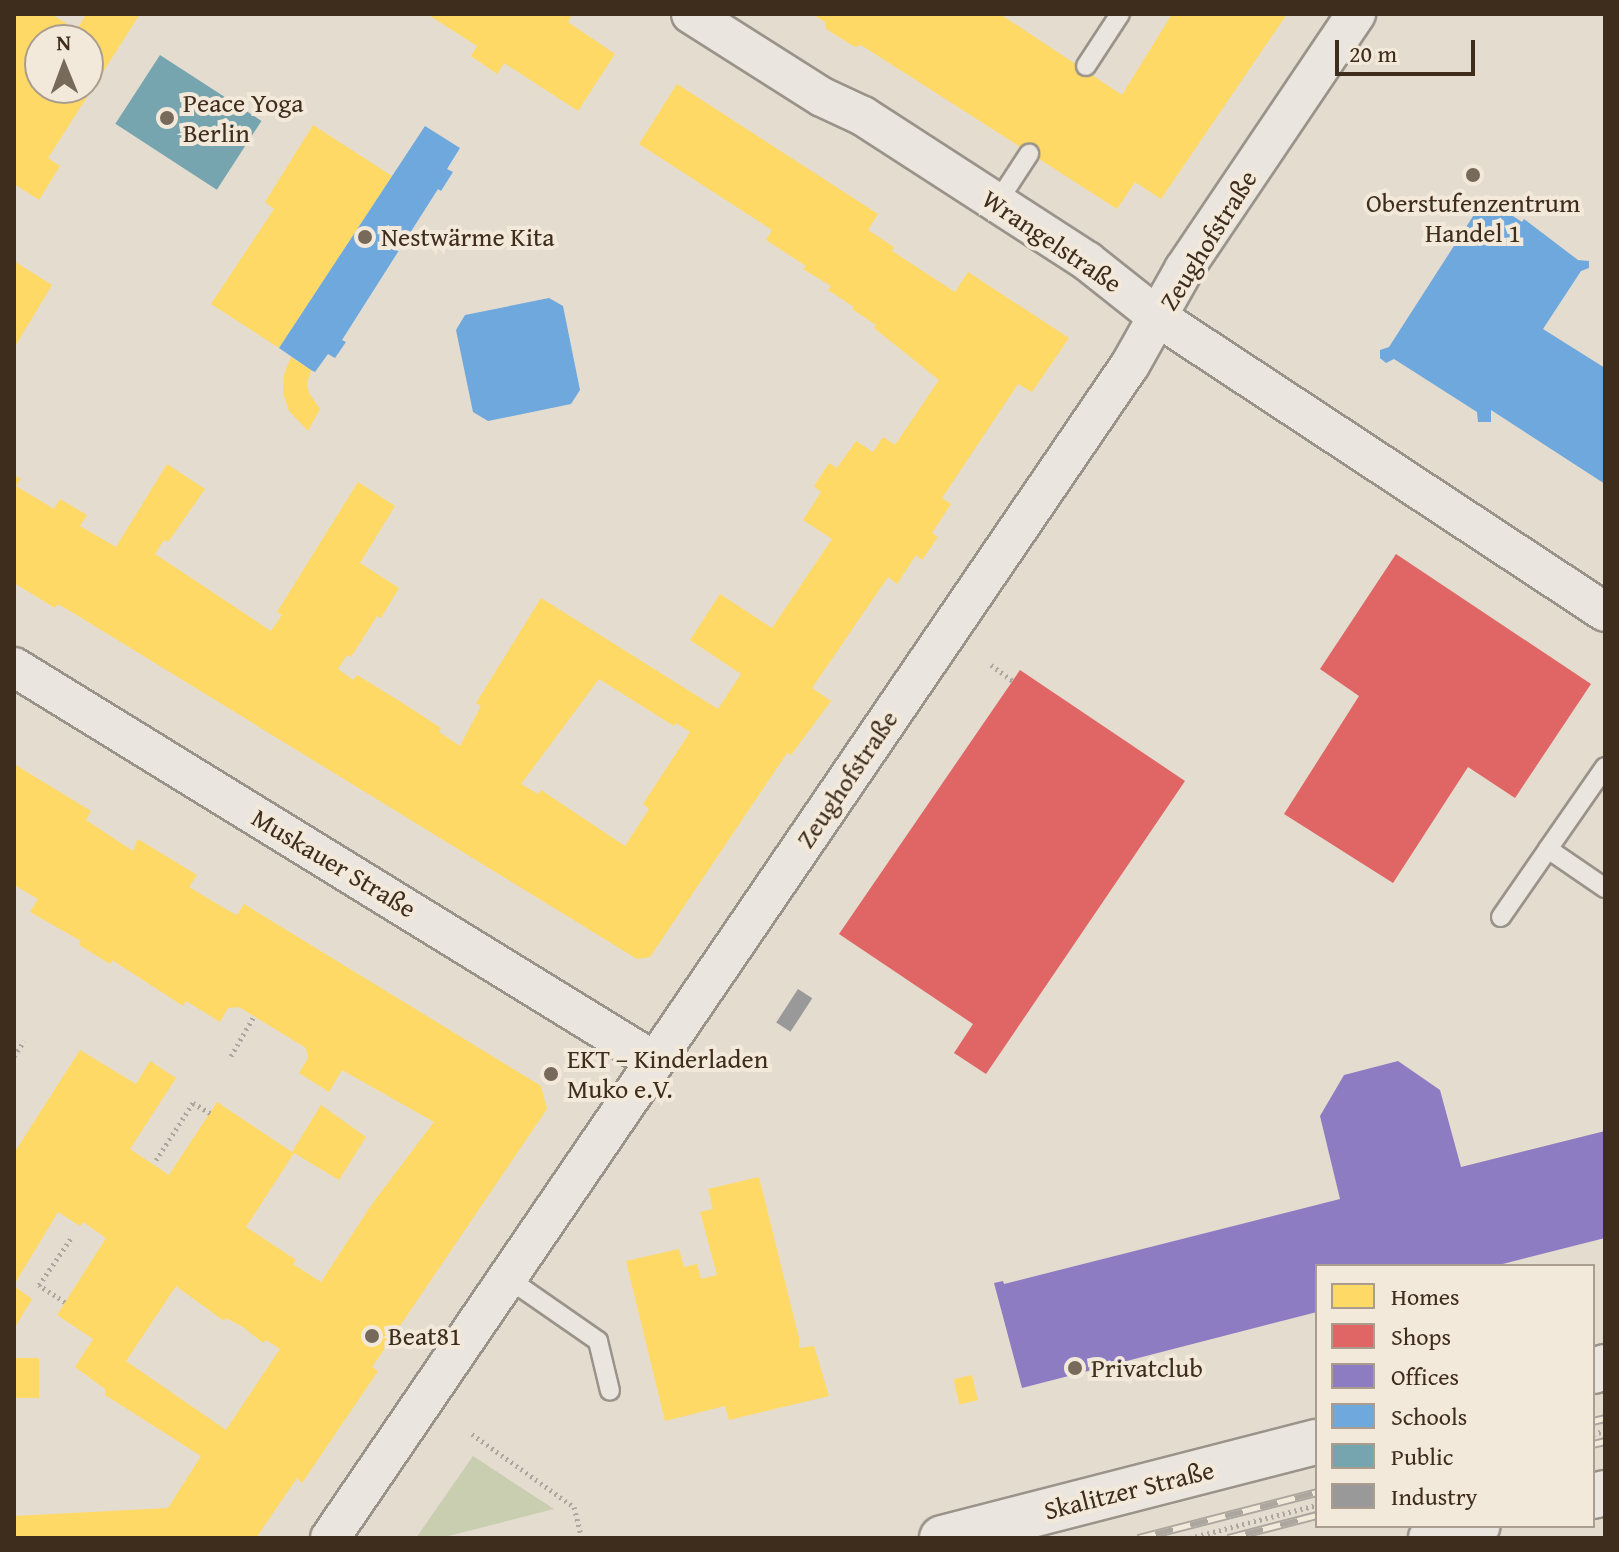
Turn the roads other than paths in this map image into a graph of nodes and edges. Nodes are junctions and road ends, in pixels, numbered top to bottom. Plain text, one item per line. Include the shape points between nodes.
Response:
1 (691, 14) edge
2 (1120, 14) edge
3 (1356, 14) edge
4 (1086, 66) dead end
5 (1029, 154) dead end
6 (997, 203) junction
7 (1159, 318) junction
8 (1605, 612) edge
9 (14, 667) edge
10 (1605, 767) edge
11 (1548, 849) junction
12 (1605, 888) edge
13 (1501, 917) dead end
14 (654, 1061) junction
15 (506, 1277) junction
16 (610, 1391) dead end
17 (1315, 1443) edge
18 (1469, 1528) edge
19 (330, 1538) edge
20 (942, 1538) edge
21 (1431, 1538) edge

1 - 6 street, Wrangelstraße
2 - 4 lane
3 - 7 street, Zeughofstraße via 1184,269
5 - 6 lane
6 - 7 street, Wrangelstraße via 1117,282
7 - 8 street, Wrangelstraße
7 - 14 street, Zeughofstraße
9 - 14 street, Muskauer Straße
10 - 11 lane
11 - 12 lane
11 - 13 lane
14 - 15 street, Zeughofstraße
15 - 16 lane via 598,1341
15 - 19 street, Zeughofstraße
17 - 20 main road, Skalitzer Straße
18 - 21 main road

